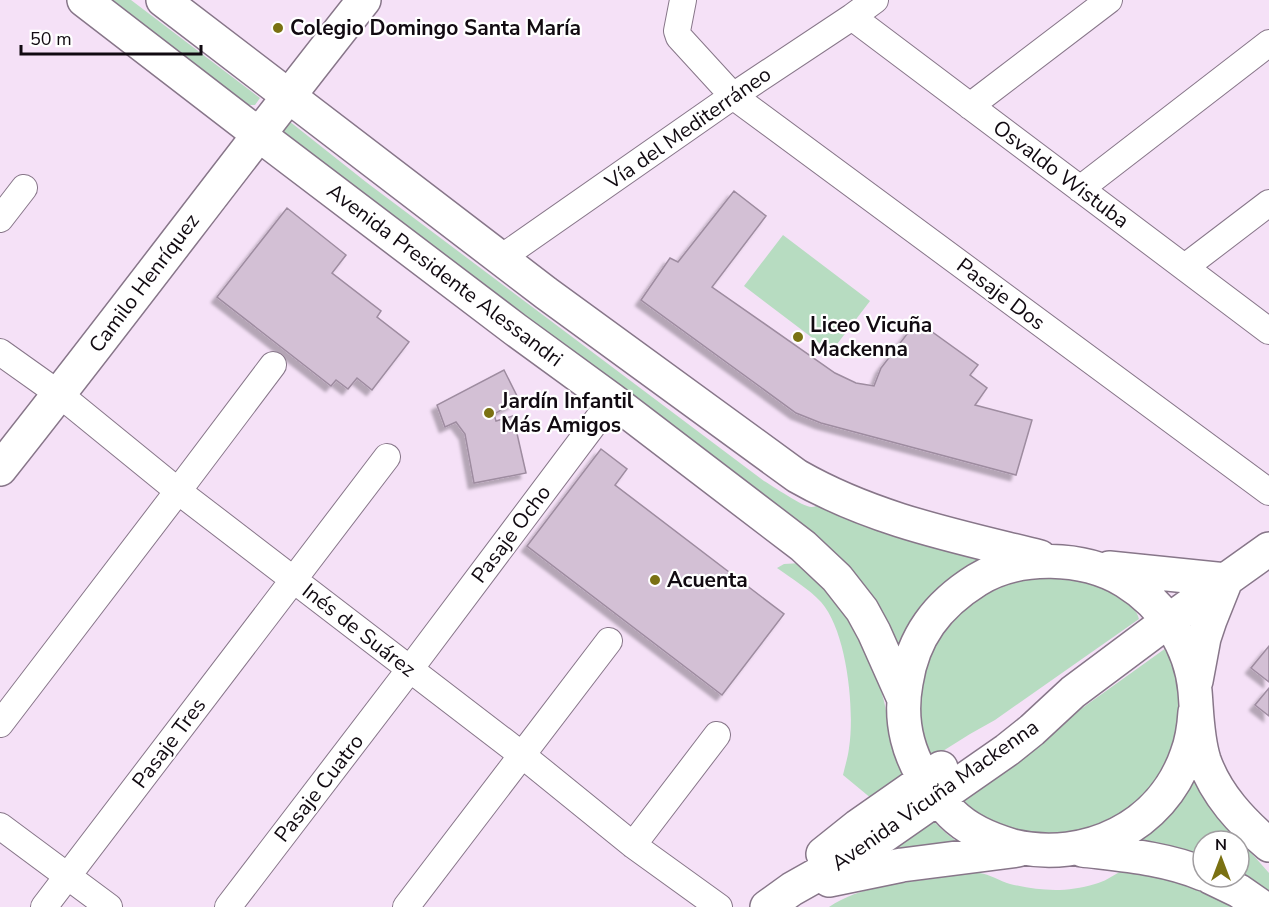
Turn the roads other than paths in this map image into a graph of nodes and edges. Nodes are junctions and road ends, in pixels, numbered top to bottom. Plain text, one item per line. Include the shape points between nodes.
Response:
1 (84, 0) edge
2 (163, 0) edge
3 (364, 0) edge
4 (683, 0) edge
5 (875, 0) edge
6 (1109, 0) edge
7 (852, 17) junction
8 (1269, 43) edge
9 (288, 96) junction
10 (733, 96) junction
11 (970, 106) junction
12 (258, 134) junction
13 (24, 188) dead end
14 (1080, 189) junction
15 (1269, 203) edge
16 (0, 219) edge
17 (501, 258) junction
18 (1185, 267) junction
19 (1269, 330) edge
20 (0, 352) edge
21 (273, 365) dead end
22 (59, 394) junction
23 (612, 400) junction
24 (387, 457) dead end
25 (0, 469) edge
26 (178, 491) junction
27 (1269, 492) edge
28 (1269, 549) edge
29 (1054, 561) junction
30 (1089, 566) junction
31 (294, 580) junction
32 (1226, 580) junction
33 (1168, 621) junction
34 (609, 641) dead end
35 (410, 669) junction
36 (903, 698) junction
37 (1195, 701) junction
38 (0, 724) edge
39 (717, 735) dead end
40 (522, 755) junction
41 (931, 788) junction
42 (0, 826) edge
43 (633, 845) junction
44 (1269, 845) edge
45 (1029, 849) junction
46 (1072, 849) junction
47 (1191, 869) edge
48 (67, 876) junction
49 (1235, 889) edge
50 (779, 898) edge
51 (417, 903) edge
52 (44, 907) edge
53 (109, 907) edge
54 (228, 907) edge
55 (719, 907) edge
56 (1262, 907) edge

1 - 12 main road, Avenida Presidente Alessandri
2 - 9 main road, Avenida Presidente Alessandri
3 - 9 main road, Camilo Henríquez
4 - 10 street, Pasaje Dos via 679,37
5 - 7 street, Vía del Mediterráneo
6 - 11 street
7 - 10 street, Vía del Mediterráneo
7 - 11 street, Osvaldo Wistuba
8 - 14 street
9 - 12 main road, Camilo Henríquez
9 - 17 main road, Avenida Presidente Alessandri
10 - 17 street, Vía del Mediterráneo
10 - 27 street, Pasaje Dos
11 - 14 street, Osvaldo Wistuba
12 - 22 main road, Camilo Henríquez
12 - 23 main road, Avenida Presidente Alessandri
13 - 16 street
14 - 18 street, Osvaldo Wistuba
15 - 18 street
17 - 29 main road, Avenida Presidente Alessandri via 811,483 860,507 909,524
18 - 19 street, Osvaldo Wistuba
20 - 22 street, Inés de Suárez
21 - 26 street
22 - 25 main road, Camilo Henríquez
22 - 26 street, Inés de Suárez
23 - 35 street, Pasaje Ocho
23 - 36 main road, Avenida Presidente Alessandri via 829,570 870,625
24 - 31 street, Pasaje Tres
26 - 31 street, Inés de Suárez
26 - 38 street
28 - 32 main road, Avenida Vicuña Mackenna
29 - 30 main road, Avenida Presidente Alessandri
29 - 36 main road, Avenida Presidente Alessandri via 1014,564 959,591 937,613 920,639 908,667
30 - 32 main road
30 - 33 main road, Avenida Presidente Alessandri via 1127,582
31 - 35 street, Inés de Suárez
31 - 48 street, Pasaje Tres
32 - 33 main road, Avenida Vicuña Mackenna
32 - 37 main road via 1204,638
33 - 37 main road, Avenida Presidente Alessandri via 1184,648
33 - 41 main road, Avenida Vicuña Mackenna via 1073,692 1007,750
34 - 40 street
35 - 40 street, Inés de Suárez
35 - 54 street, Pasaje Cuatro
36 - 41 main road, Avenida Presidente Alessandri via 907,742
37 - 44 main road, Avenida Presidente Alessandri via 1207,768 1239,817
37 - 46 main road, Avenida Presidente Alessandri via 1187,756 1165,795 1113,837
39 - 43 street
40 - 43 street, Inés de Suárez
40 - 51 street
41 - 45 main road, Avenida Presidente Alessandri via 953,815 974,831
41 - 50 main road, Avenida Vicuña Mackenna via 872,844
42 - 48 street
43 - 55 street, Inés de Suárez
45 - 46 main road, Avenida Presidente Alessandri
45 - 50 main road via 888,868
46 - 47 main road, Avenida Presidente Alessandri via 1174,863
48 - 52 street, Pasaje Tres
48 - 53 street
49 - 56 main road

